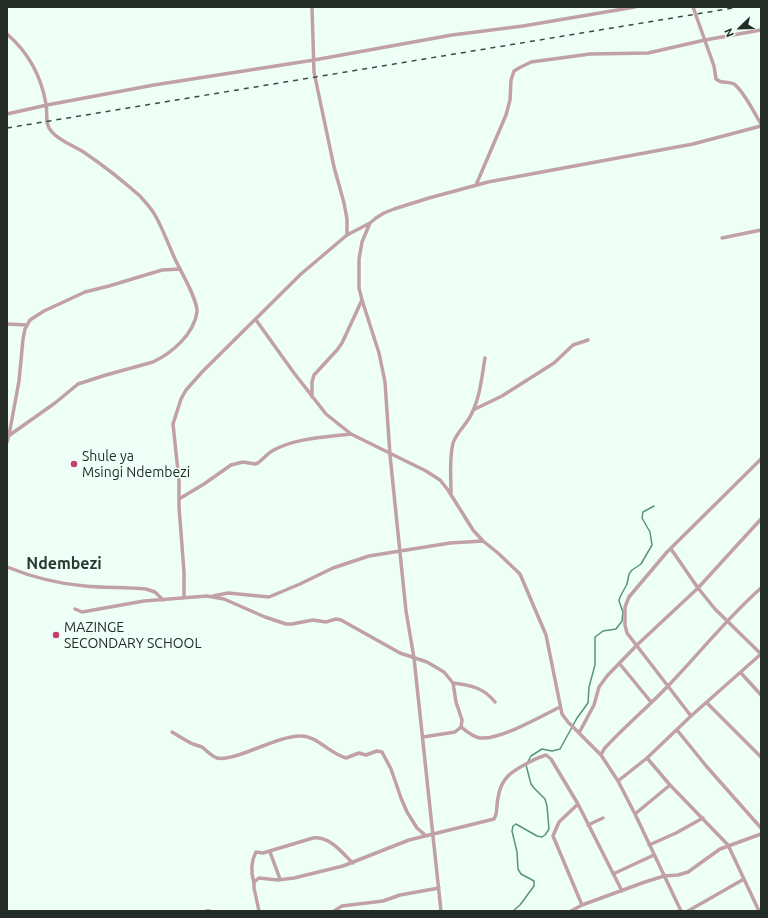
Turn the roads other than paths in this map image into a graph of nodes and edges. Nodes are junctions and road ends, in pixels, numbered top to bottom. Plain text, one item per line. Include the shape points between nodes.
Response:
1 (312, 7) edge
2 (635, 7) edge
3 (693, 7) edge
4 (761, 30) edge
5 (7, 34) edge
6 (705, 40) junction
7 (314, 60) junction
8 (47, 104) junction
9 (7, 114) edge
10 (761, 125) edge
11 (476, 186) junction
12 (370, 223) junction
13 (761, 230) edge
14 (347, 235) junction
15 (722, 238) dead end
16 (180, 269) junction
17 (362, 300) junction
18 (256, 320) junction
19 (7, 324) edge
20 (27, 325) junction
21 (588, 340) dead end
22 (485, 358) dead end
23 (312, 398) junction
24 (473, 410) junction
25 (351, 434) junction
26 (8, 436) edge
27 (7, 442) edge
28 (390, 455) junction
29 (761, 459) edge
30 (451, 494) junction
31 (179, 499) junction
32 (761, 519) edge
33 (483, 541) junction
34 (671, 549) junction
35 (400, 551) junction
36 (7, 568) edge
37 (698, 588) junction
38 (761, 588) edge
39 (212, 596) junction
40 (184, 597) junction
41 (163, 600) junction
42 (75, 609) dead end
43 (727, 622) junction
44 (637, 645) junction
45 (761, 654) edge
46 (414, 658) junction
47 (619, 663) junction
48 (741, 673) junction
49 (453, 683) junction
50 (668, 686) junction
51 (761, 695) edge
52 (495, 702) dead end
53 (652, 702) junction
54 (706, 703) junction
55 (560, 708) junction
56 (691, 716) junction
57 (461, 727) junction
58 (677, 730) junction
59 (172, 732) dead end
60 (579, 733) junction
61 (422, 736) junction
62 (601, 755) junction
63 (761, 757) edge
64 (647, 758) junction
65 (618, 781) junction
66 (670, 785) junction
67 (578, 804) junction
68 (635, 814) junction
69 (603, 818) dead end
70 (703, 818) junction
71 (588, 825) junction
72 (761, 828) edge
73 (433, 834) junction
74 (761, 834) edge
75 (425, 835) junction
76 (649, 845) junction
77 (728, 845) junction
78 (270, 852) junction
79 (654, 855) junction
80 (353, 863) junction
81 (613, 874) junction
82 (664, 876) junction
83 (744, 879) junction
84 (280, 880) junction
85 (254, 883) junction
86 (439, 888) junction
87 (622, 891) junction
88 (582, 905) junction
89 (206, 911) edge
90 (210, 911) edge
91 (259, 911) edge
92 (334, 911) edge
93 (441, 911) edge
94 (571, 911) edge
95 (681, 911) edge
96 (688, 911) edge
97 (759, 911) edge

1 - 7 street
2 - 7 street via 452,35
3 - 6 street
4 - 6 street
5 - 8 street via 26,53 34,66
6 - 10 street via 716,79 736,86
6 - 11 street via 642,54 590,54 531,62 516,69 511,80 506,115
7 - 8 street
7 - 14 street via 314,72 344,203
8 - 9 street
8 - 16 street via 46,122 52,133 98,162 150,207
10 - 11 street via 714,139
11 - 12 street via 394,209
12 - 14 street
12 - 17 street via 362,242 359,259
13 - 15 street
14 - 18 street via 301,274
16 - 20 street via 162,270 86,292 44,311 32,318
16 - 26 street via 197,308 193,324 181,342 153,362 78,384
17 - 23 street via 342,343 314,375
17 - 28 street via 376,340 385,382
18 - 23 street
18 - 31 street via 203,371 181,399 173,424
19 - 20 street
20 - 26 street
21 - 24 street via 573,345 554,363 502,396
22 - 24 street via 481,386
23 - 25 street via 326,414
24 - 30 street via 453,443 450,462
25 - 28 street
25 - 31 street via 286,445 258,463 243,462 231,465
26 - 27 street
28 - 30 street via 434,476
28 - 35 street
29 - 34 street
30 - 33 street via 467,523
31 - 40 street
32 - 37 street
33 - 35 street
33 - 55 street via 516,569 523,579 546,635
34 - 37 street
34 - 44 street via 626,601 626,630
35 - 39 street via 345,563 269,597 228,593
35 - 46 street
36 - 41 street via 65,584 146,589 155,592
37 - 43 street
37 - 44 street
38 - 43 street
39 - 40 street
39 - 46 street via 286,624 313,620 341,620
40 - 41 street
41 - 42 street via 82,612
43 - 45 street
43 - 50 street
44 - 47 street
44 - 50 street
45 - 48 street
46 - 49 street via 439,669
46 - 61 street
47 - 53 street
47 - 60 street via 599,687 592,709
48 - 51 street
48 - 54 street
49 - 52 street via 481,689
49 - 57 street via 462,718
50 - 53 street
50 - 56 street
53 - 62 street
54 - 56 street
54 - 63 street
55 - 57 street via 519,728 491,737 475,737
55 - 60 street via 565,719
56 - 58 street
57 - 61 street via 455,732
58 - 64 street
58 - 72 street
59 - 75 street via 219,758 235,755 286,736 309,737 346,758 359,753 366,755 380,751 388,762 407,812
60 - 62 street
61 - 73 street
62 - 65 street
64 - 65 street
64 - 66 street
65 - 68 street
66 - 68 street
66 - 70 street
67 - 71 street
67 - 73 street via 549,756 545,755 508,776 500,790 494,819
67 - 88 street via 559,822 553,836
68 - 76 street
69 - 71 street
70 - 76 street
70 - 77 street
71 - 81 street
73 - 75 street
73 - 86 street
74 - 77 street
75 - 80 street
76 - 79 street
77 - 82 street via 690,870 678,875
77 - 83 street
78 - 80 street via 302,840 319,837
78 - 84 street
78 - 85 street via 255,853 252,860
79 - 81 street
79 - 82 street
80 - 84 street
81 - 87 street
82 - 87 street
82 - 95 street
83 - 96 street
83 - 97 street
84 - 85 street via 259,878
85 - 91 street
86 - 92 street via 400,895 383,901 342,906
86 - 93 street
87 - 88 street
88 - 94 street
89 - 90 street

